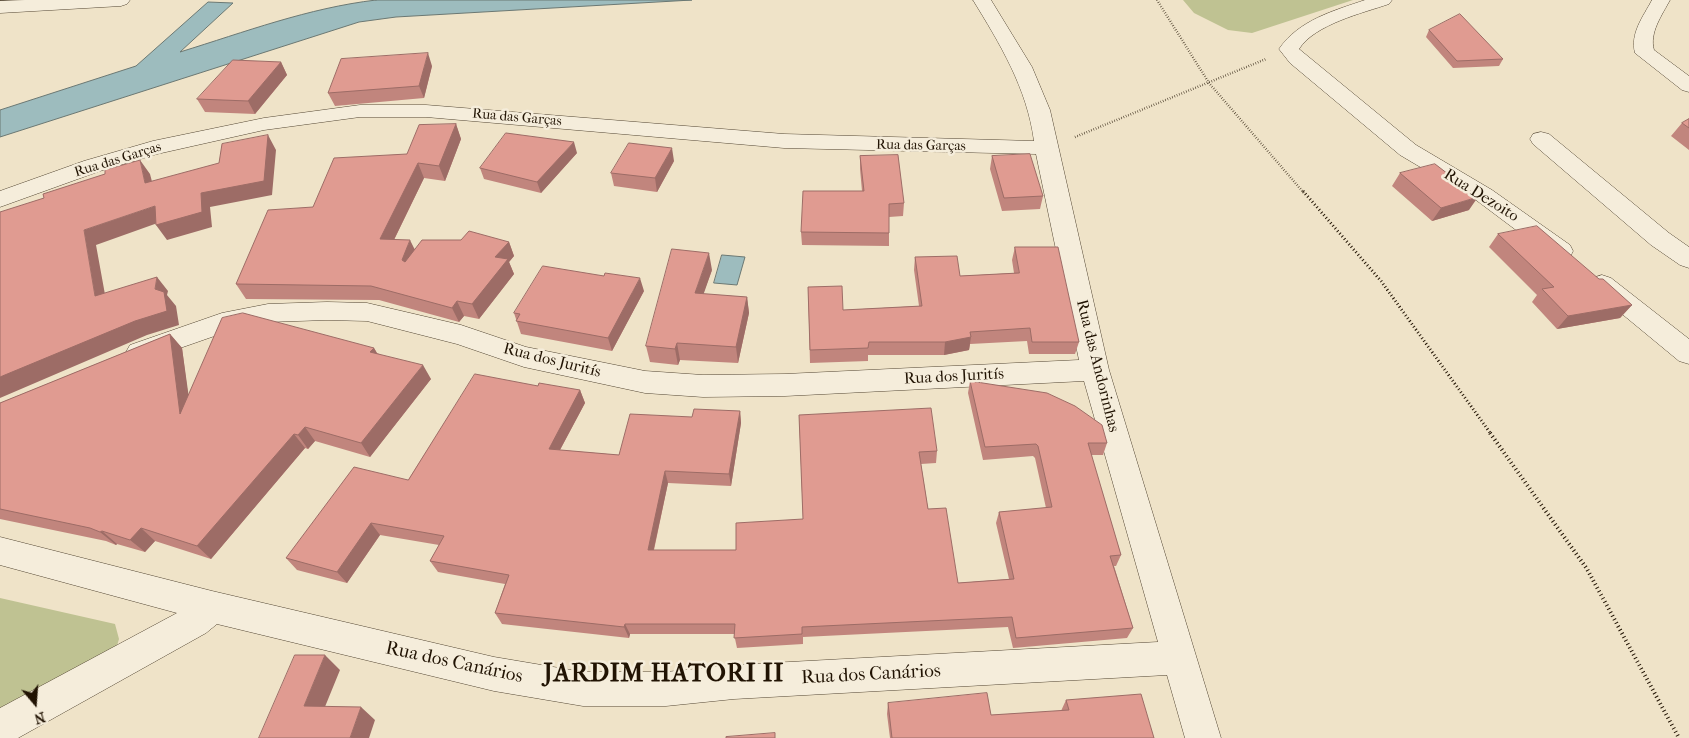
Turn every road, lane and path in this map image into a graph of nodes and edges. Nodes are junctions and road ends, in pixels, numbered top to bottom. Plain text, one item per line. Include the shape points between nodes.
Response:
1 (121, 0) edge
2 (982, 0) edge
3 (1157, 0) edge
4 (1383, 0) edge
5 (1661, 0) edge
6 (0, 7) edge
7 (1289, 49) junction
8 (1209, 83) junction
9 (1689, 86) edge
10 (1541, 139) dead end
11 (1046, 148) junction
12 (0, 199) edge
13 (1689, 259) edge
14 (1689, 354) edge
15 (114, 363) edge
16 (1095, 370) junction
17 (0, 551) edge
18 (212, 606) junction
19 (1180, 658) junction
20 (0, 728) edge
21 (1203, 738) edge
22 (1679, 738) edge

1 - 6 street
2 - 11 street, Rua das Andorinhas via 1027,78 1040,111
3 - 8 path
4 - 7 street via 1307,31 1293,40
5 - 9 street via 1641,45 1645,53
7 - 8 path
7 - 14 street, Rua Dezoito via 1297,60 1408,150 1521,220
8 - 11 path
8 - 22 path via 1381,281 1587,569
10 - 13 street via 1660,239
11 - 12 street, Rua das Garças via 849,144 426,111 360,112 264,124 162,146 92,166
11 - 16 street, Rua das Andorinhas
15 - 16 street, Rua dos Juritís via 158,344 222,323 268,313 327,311 367,312 461,335 524,357 645,382 703,386 785,385
16 - 19 street, Rua das Andorinhas
17 - 18 street, Rua dos Canários
18 - 19 street, Rua dos Canários via 494,674 583,689 666,688
18 - 20 street via 194,622
19 - 21 street, Rua das Andorinhas

